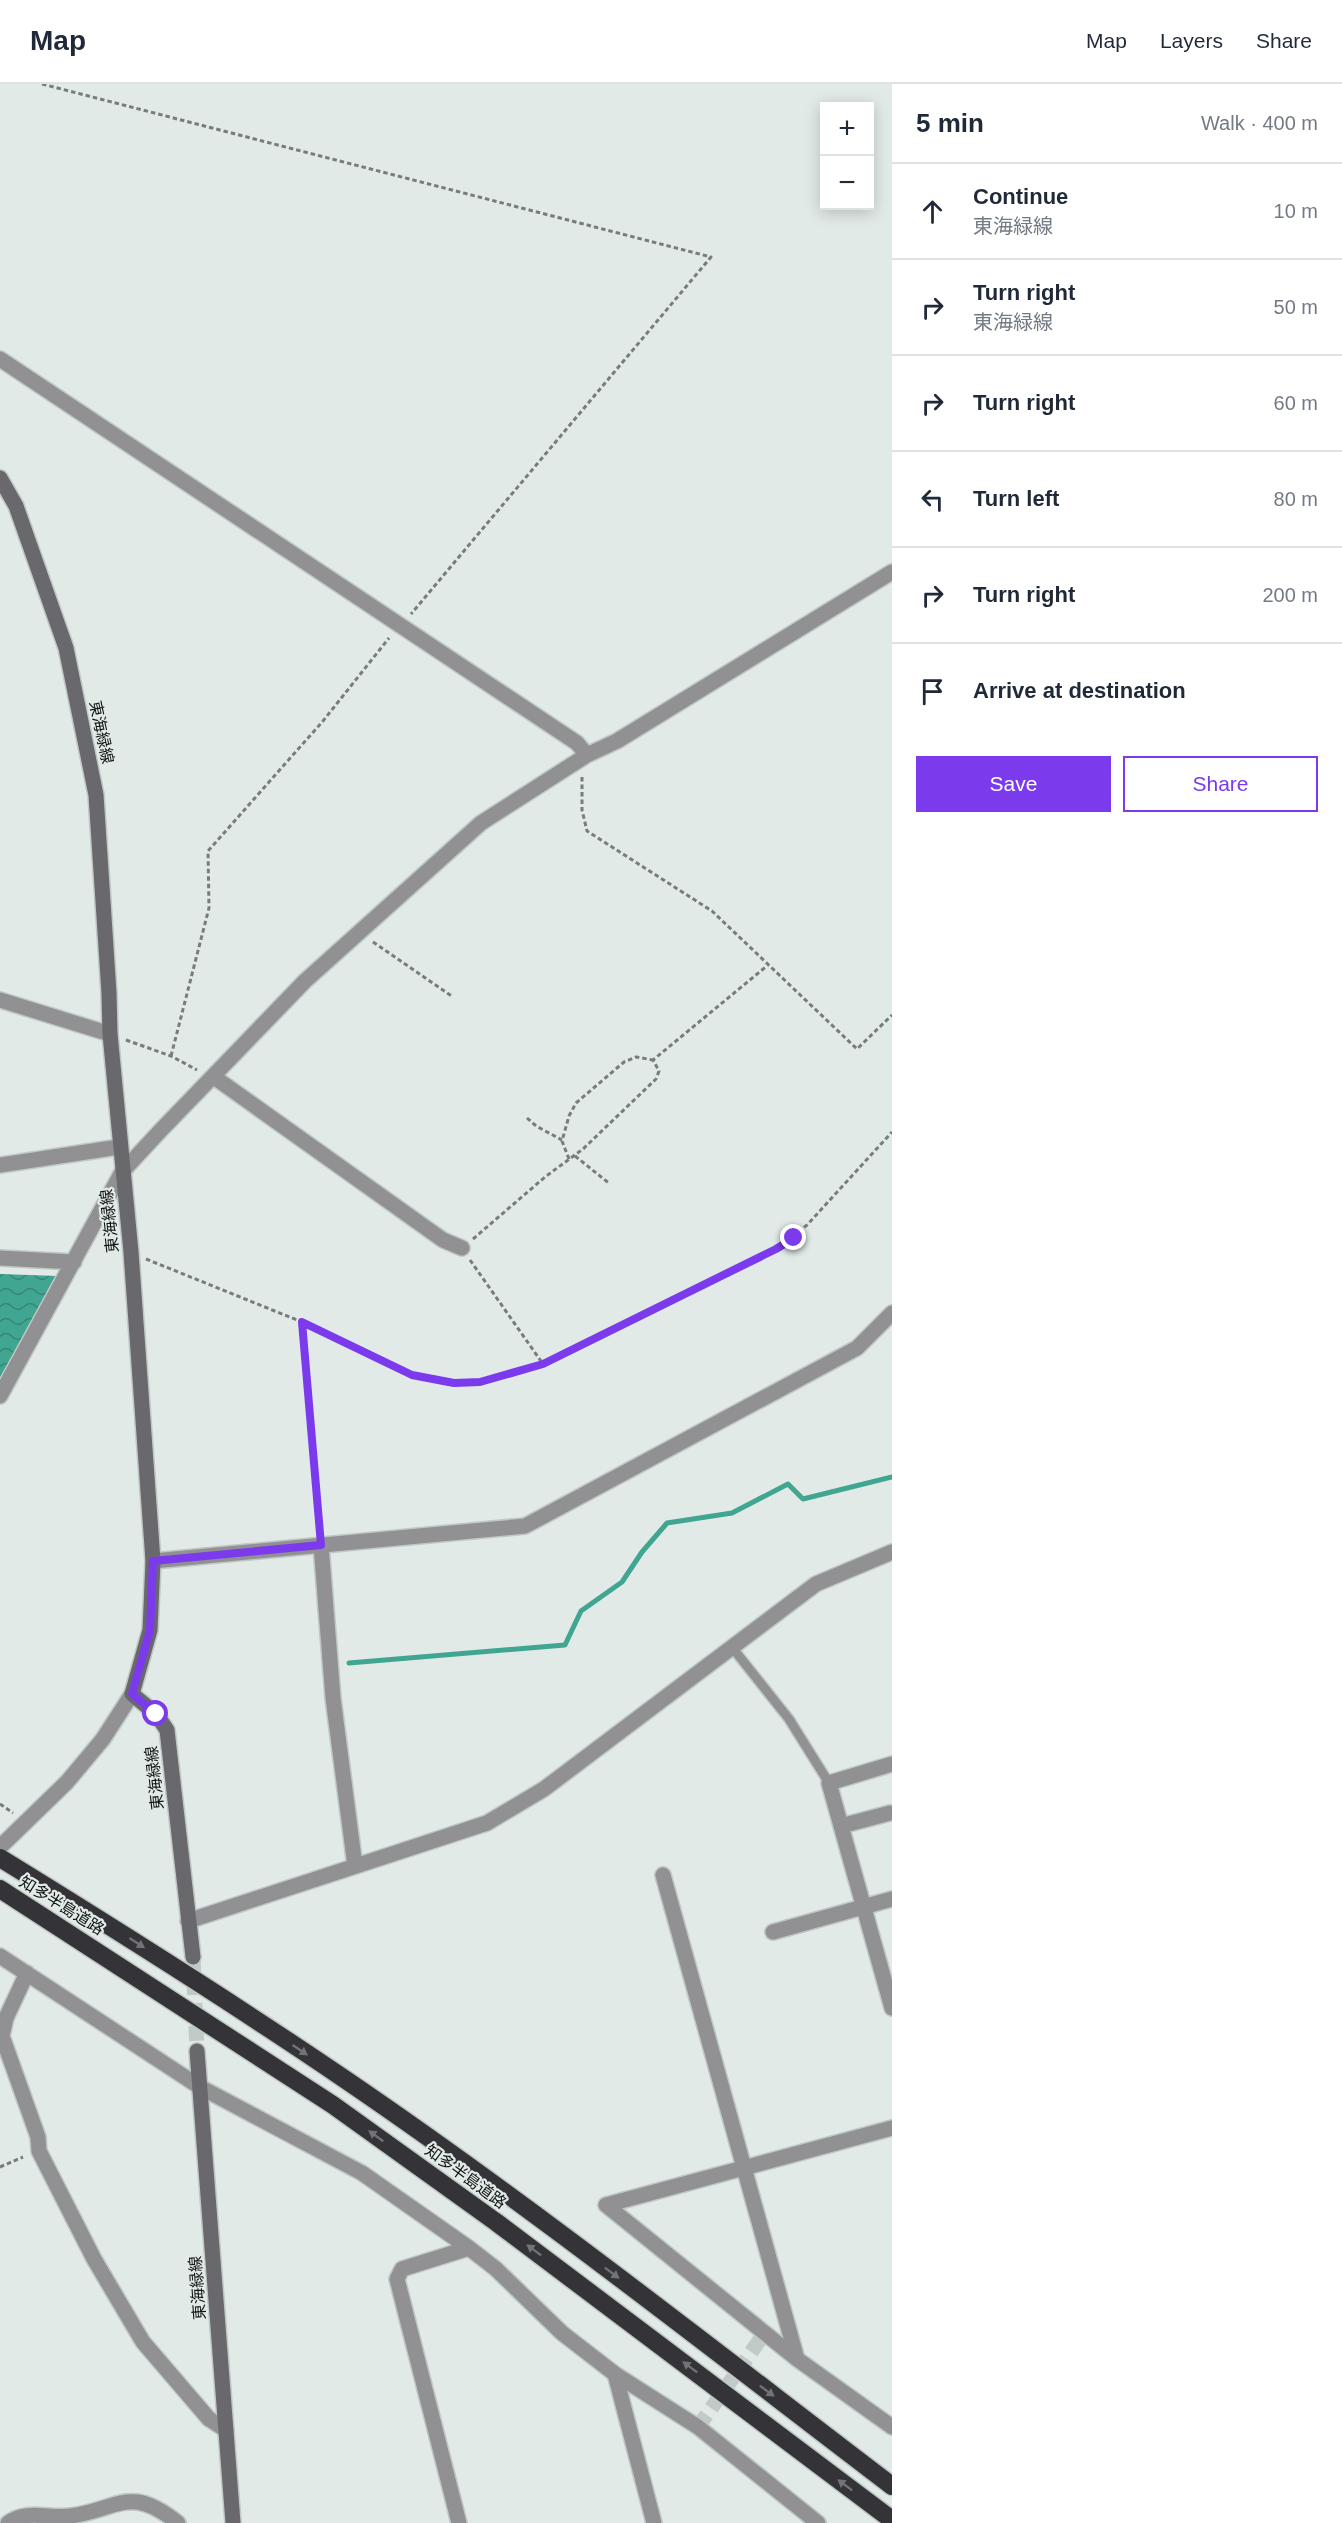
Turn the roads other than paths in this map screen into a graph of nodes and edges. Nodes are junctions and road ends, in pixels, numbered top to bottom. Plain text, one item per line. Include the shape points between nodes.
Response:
1 (0, 358) edge
2 (0, 478) edge
3 (892, 572) edge
4 (587, 755) junction
5 (0, 1000) edge
6 (110, 1034) junction
7 (213, 1079) junction
8 (120, 1147) junction
9 (0, 1165) edge
10 (122, 1172) junction
11 (462, 1248) road end
12 (0, 1258) edge
13 (74, 1262) junction
14 (892, 1313) edge
15 (0, 1396) edge
16 (321, 1545) junction
17 (892, 1552) edge
18 (153, 1561) junction
19 (731, 1646) junction
20 (132, 1694) junction
21 (892, 1764) edge
22 (828, 1783) junction
23 (890, 1813) dead end
24 (841, 1826) junction
25 (0, 1847) edge
26 (8, 1863) edge
27 (354, 1866) junction
28 (663, 1875) dead end
29 (0, 1889) edge
30 (892, 1899) edge
31 (863, 1907) junction
32 (188, 1921) junction
33 (773, 1932) dead end
34 (0, 1956) edge
35 (193, 1957) tunnel mouth
36 (27, 1973) junction
37 (890, 1991) edge
38 (892, 2008) edge
39 (3, 2020) edge
40 (197, 2051) tunnel mouth
41 (200, 2087) junction
42 (892, 2128) edge
43 (746, 2168) junction
44 (469, 2248) junction
45 (797, 2360) junction
46 (615, 2374) junction
47 (892, 2427) edge
48 (226, 2430) junction
49 (892, 2486) edge
50 (892, 2520) edge
51 (8, 2523) edge
52 (178, 2523) edge
53 (233, 2523) edge
54 (459, 2523) edge
55 (654, 2523) edge
56 (818, 2523) edge

1 - 4 street via 577,743
2 - 6 main road, 東海緑線 via 16,506 66,648 96,795
3 - 4 street via 617,741
4 - 7 street via 481,824 305,981
5 - 6 street
6 - 8 main road, 東海緑線
7 - 10 street
7 - 11 street via 443,1240
8 - 9 street
8 - 10 main road, 東海緑線
10 - 13 street
10 - 18 main road, 東海緑線
12 - 13 street
13 - 15 street
14 - 16 street via 857,1348 525,1526
16 - 18 street
16 - 27 street via 333,1698
17 - 19 street via 816,1584
18 - 20 main road, 東海緑線 via 150,1630
19 - 22 lane via 789,1719
19 - 27 street via 534,1795 487,1823
20 - 25 street via 103,1739 67,1782
20 - 32 main road, 東海緑線 via 156,1714 167,1730
21 - 22 street
22 - 24 street
23 - 24 street
24 - 31 street
26 -> 49 highway, 知多半島道路 via 348,2082 641,2294
27 - 32 street
28 - 43 street
50 -> 29 highway, 知多半島道路 via 333,2104
30 - 31 street
31 - 33 street
31 - 37 street
32 - 35 main road, 東海緑線
34 - 36 street
36 - 39 street
36 - 41 street
37 - 38 street
39 - 48 street via 2,2036 38,2145 94,2259 142,2342 209,2419
40 - 41 main road, 東海緑線
41 - 44 street via 362,2173
41 - 48 main road, 東海緑線
42 - 43 street
43 - 45 street
43 - 45 street via 606,2205
44 - 46 street via 562,2333
44 - 54 street via 402,2269 397,2279
45 - 47 street
46 - 55 street
46 - 56 street via 698,2427
48 - 53 main road, 東海緑線
51 - 52 street via 28,2515 70,2516 117,2501 150,2505

